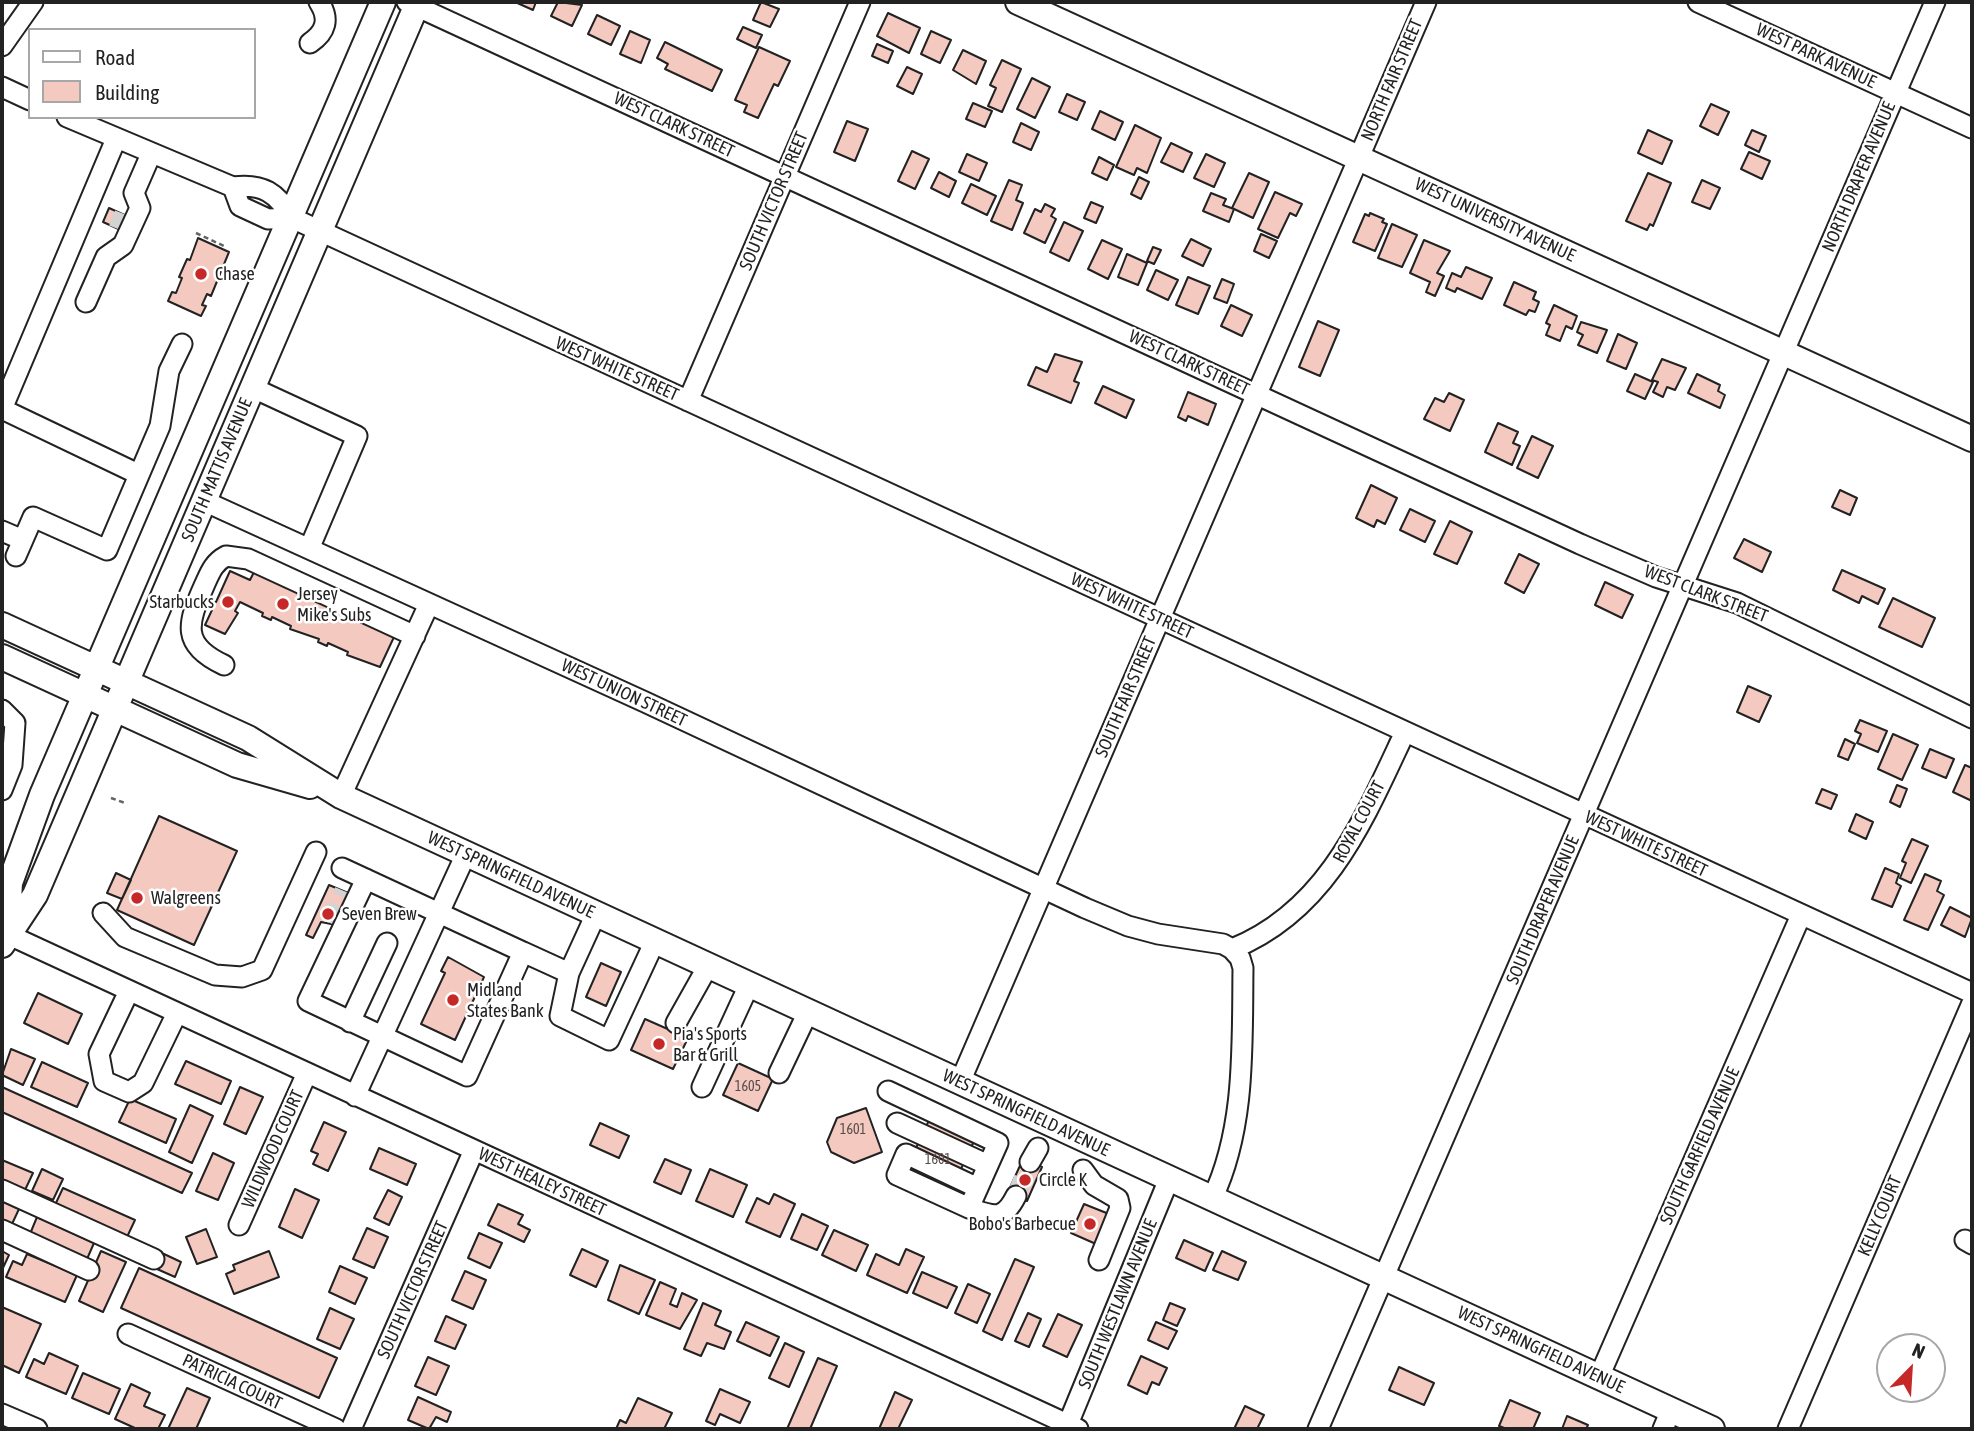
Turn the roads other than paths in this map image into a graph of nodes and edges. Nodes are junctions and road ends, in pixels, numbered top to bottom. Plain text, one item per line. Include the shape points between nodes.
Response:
1 (33, 2) edge
2 (319, 2) edge
3 (381, 2) edge
4 (860, 2) edge
5 (1018, 2) edge
6 (1426, 2) edge
7 (1698, 2) edge
8 (1935, 2) edge
9 (414, 3) edge
10 (310, 43) dead end
11 (2, 46) edge
12 (2, 87) edge
13 (1895, 93) junction
14 (28, 99) edge
15 (72, 119) edge
16 (1972, 128) edge
17 (116, 139) junction
18 (151, 154) junction
19 (1359, 158) junction
20 (785, 176) junction
21 (134, 193) junction
22 (292, 218) junction
23 (321, 232) junction
24 (106, 257) junction
25 (86, 302) dead end
26 (181, 344) dead end
27 (1784, 353) junction
28 (251, 387) junction
29 (1256, 394) junction
30 (688, 401) junction
31 (2, 409) edge
32 (1972, 439) edge
33 (138, 474) junction
34 (204, 501) junction
35 (2, 531) edge
36 (309, 550) junction
37 (1683, 584) junction
38 (429, 604) junction
39 (1159, 619) junction
40 (2, 625) edge
41 (415, 636) junction
42 (2, 657) edge
43 (224, 664) dead end
44 (95, 668) junction
45 (127, 683) junction
46 (83, 695) junction
47 (2, 710) edge
48 (116, 710) junction
49 (1972, 718) edge
50 (1405, 732) junction
51 (2, 790) edge
52 (341, 796) junction
53 (1584, 815) junction
54 (316, 852) dead end
55 (466, 855) junction
56 (354, 873) junction
57 (7, 875) edge
58 (1043, 888) junction
59 (345, 891) tunnel mouth
60 (103, 913) dead end
61 (439, 913) junction
62 (596, 914) junction
63 (1801, 915) junction
64 (330, 923) tunnel mouth
65 (4, 939) edge
66 (655, 941) junction
67 (387, 943) dead end
68 (1232, 949) junction
69 (523, 952) junction
70 (708, 966) junction
71 (569, 973) junction
72 (749, 985) junction
73 (129, 991) junction
74 (313, 991) junction
75 (1972, 993) edge
76 (1972, 1003) edge
77 (808, 1012) junction
78 (177, 1013) junction
79 (350, 1022) junction
80 (676, 1023) dead end
81 (382, 1038) junction
82 (307, 1073) junction
83 (779, 1073) dead end
84 (960, 1082) junction
85 (702, 1087) dead end
86 (888, 1091) dead end
87 (355, 1096) junction
88 (897, 1123) dead end
89 (474, 1150) junction
90 (988, 1165) junction
91 (1083, 1170) dead end
92 (1169, 1179) junction
93 (978, 1188) junction
94 (2, 1190) edge
95 (1016, 1196) tunnel mouth
96 (1212, 1199) junction
97 (969, 1208) junction
98 (240, 1225) dead end
99 (2, 1230) edge
100 (154, 1259) dead end
101 (1100, 1260) dead end
102 (89, 1270) dead end
103 (1385, 1278) junction
104 (128, 1334) dead end
105 (1599, 1377) junction
106 (2, 1414) edge
107 (1667, 1420) edge
108 (1070, 1428) edge
109 (37, 1429) edge
110 (336, 1429) edge
111 (352, 1429) edge
112 (1318, 1429) edge
113 (1712, 1429) edge
114 (1788, 1429) edge

1 - 11 street
2 - 10 street via 326,27
3 - 22 main road, SOUTH MATTIS AVENUE
4 - 20 street, SOUTH VICTOR STREET
5 - 19 main road, WEST UNIVERSITY AVENUE
6 - 19 street, NORTH FAIR STREET
7 - 13 street, WEST PARK AVENUE
8 - 13 street, NORTH DRAPER AVENUE
9 - 20 street, WEST CLARK STREET
9 - 23 main road, SOUTH MATTIS AVENUE
12 - 14 street
13 - 16 street, WEST PARK AVENUE
13 - 27 street, NORTH DRAPER AVENUE
15 - 17 street
17 - 18 street
17 - 31 street
18 - 21 street
18 - 22 street, WEST WHITE STREET via 233,187 240,206 268,219
19 - 27 main road, WEST UNIVERSITY AVENUE
19 - 29 street, SOUTH FAIR STREET
20 - 29 street, WEST CLARK STREET
20 - 30 street, SOUTH VICTOR STREET
21 - 24 street
21 - 24 street via 139,208 123,245
22 - 23 street, WEST WHITE STREET
22 - 44 main road, SOUTH MATTIS AVENUE
23 - 28 main road, SOUTH MATTIS AVENUE
23 - 30 street, WEST WHITE STREET
24 - 25 street
26 - 33 street via 169,371 160,426
27 - 32 main road, WEST UNIVERSITY AVENUE
27 - 37 street, SOUTH DRAPER AVENUE
28 - 34 main road, SOUTH MATTIS AVENUE
28 - 36 street via 357,436
29 - 37 street, WEST CLARK STREET via 1580,544
29 - 39 street, SOUTH FAIR STREET
30 - 39 street, WEST WHITE STREET
31 - 33 street
33 - 35 street via 107,550 33,517 19,548
34 - 36 street, WEST UNION STREET
34 - 45 main road, SOUTH MATTIS AVENUE
36 - 38 street, WEST UNION STREET
37 - 49 street, WEST CLARK STREET via 1791,628
37 - 53 street, SOUTH DRAPER AVENUE
38 - 41 street
38 - 58 street, WEST UNION STREET
39 - 50 street, WEST WHITE STREET
39 - 58 street, SOUTH FAIR STREET
40 - 44 main road, WEST SPRINGFIELD AVENUE
41 - 43 street via 248,559 226,556 213,567 190,616 190,631 200,652
41 - 52 street
42 - 46 main road, WEST SPRINGFIELD AVENUE
44 - 45 main road, WEST SPRINGFIELD AVENUE
44 - 46 main road, SOUTH MATTIS AVENUE
45 - 48 main road, SOUTH MATTIS AVENUE
45 - 52 main road, WEST SPRINGFIELD AVENUE via 248,738
46 - 48 main road, WEST SPRINGFIELD AVENUE
46 - 57 main road, SOUTH MATTIS AVENUE
47 - 51 street via 15,723 12,765
48 - 52 main road, WEST SPRINGFIELD AVENUE via 237,765
48 - 65 main road, SOUTH MATTIS AVENUE via 35,895
50 - 53 street, WEST WHITE STREET
50 - 68 street, ROYAL COURT via 1346,852 1329,876 1287,918
52 - 55 main road, WEST SPRINGFIELD AVENUE
53 - 63 street, WEST WHITE STREET
53 - 103 street, SOUTH DRAPER AVENUE
54 - 60 street via 262,970 242,977 215,975 125,937
55 - 61 street
55 - 62 main road, WEST SPRINGFIELD AVENUE
56 - 59 street
56 - 61 street
56 - 74 street
57 - 65 main road, SOUTH MATTIS AVENUE
58 - 68 street via 1128,926
58 - 84 street, SOUTH FAIR STREET
61 - 69 street
61 - 81 street
62 - 66 main road, WEST SPRINGFIELD AVENUE
62 - 71 street
63 - 75 street, WEST WHITE STREET
63 - 105 street, SOUTH GARFIELD AVENUE
64 - 74 street via 309,970
65 - 73 street, WEST HEALEY STREET
66 - 70 main road, WEST SPRINGFIELD AVENUE
66 - 71 street via 609,1040 560,1016
67 - 79 street
68 - 96 street via 1243,968 1241,1072 1228,1159
69 - 71 street
69 - 81 street via 467,1076
70 - 72 main road, WEST SPRINGFIELD AVENUE
70 - 80 street
72 - 77 main road, WEST SPRINGFIELD AVENUE
72 - 85 street
73 - 78 street, WEST HEALEY STREET
73 - 78 street via 99,1054 104,1081 129,1092 143,1083
74 - 79 street via 308,1001
76 - 114 street, KELLY COURT
77 - 83 street
77 - 84 main road, WEST SPRINGFIELD AVENUE
78 - 82 street, WEST HEALEY STREET
79 - 81 street
81 - 87 street
82 - 87 street, WEST HEALEY STREET
82 - 98 street, WILDWOOD COURT
84 - 92 main road, WEST SPRINGFIELD AVENUE
86 - 90 street via 998,1143
87 - 89 street, WEST HEALEY STREET
88 - 90 street
89 - 108 street, WEST HEALEY STREET
89 - 111 street, SOUTH VICTOR STREET
90 - 93 street
91 - 101 street via 1094,1185 1118,1199 1120,1208
92 - 96 main road, WEST SPRINGFIELD AVENUE
92 - 108 street, SOUTH WESTLAWN AVENUE
93 - 97 street
93 - 97 street via 906,1154 897,1175
94 - 100 street
95 - 97 street via 1003,1214
96 - 103 main road, WEST SPRINGFIELD AVENUE
99 - 102 street
103 - 105 main road, WEST SPRINGFIELD AVENUE
103 - 112 street, SOUTH DRAPER AVENUE
104 - 110 street, PATRICIA COURT
105 - 107 main road, WEST SPRINGFIELD AVENUE
106 - 109 street
107 - 113 main road, WEST SPRINGFIELD AVENUE

